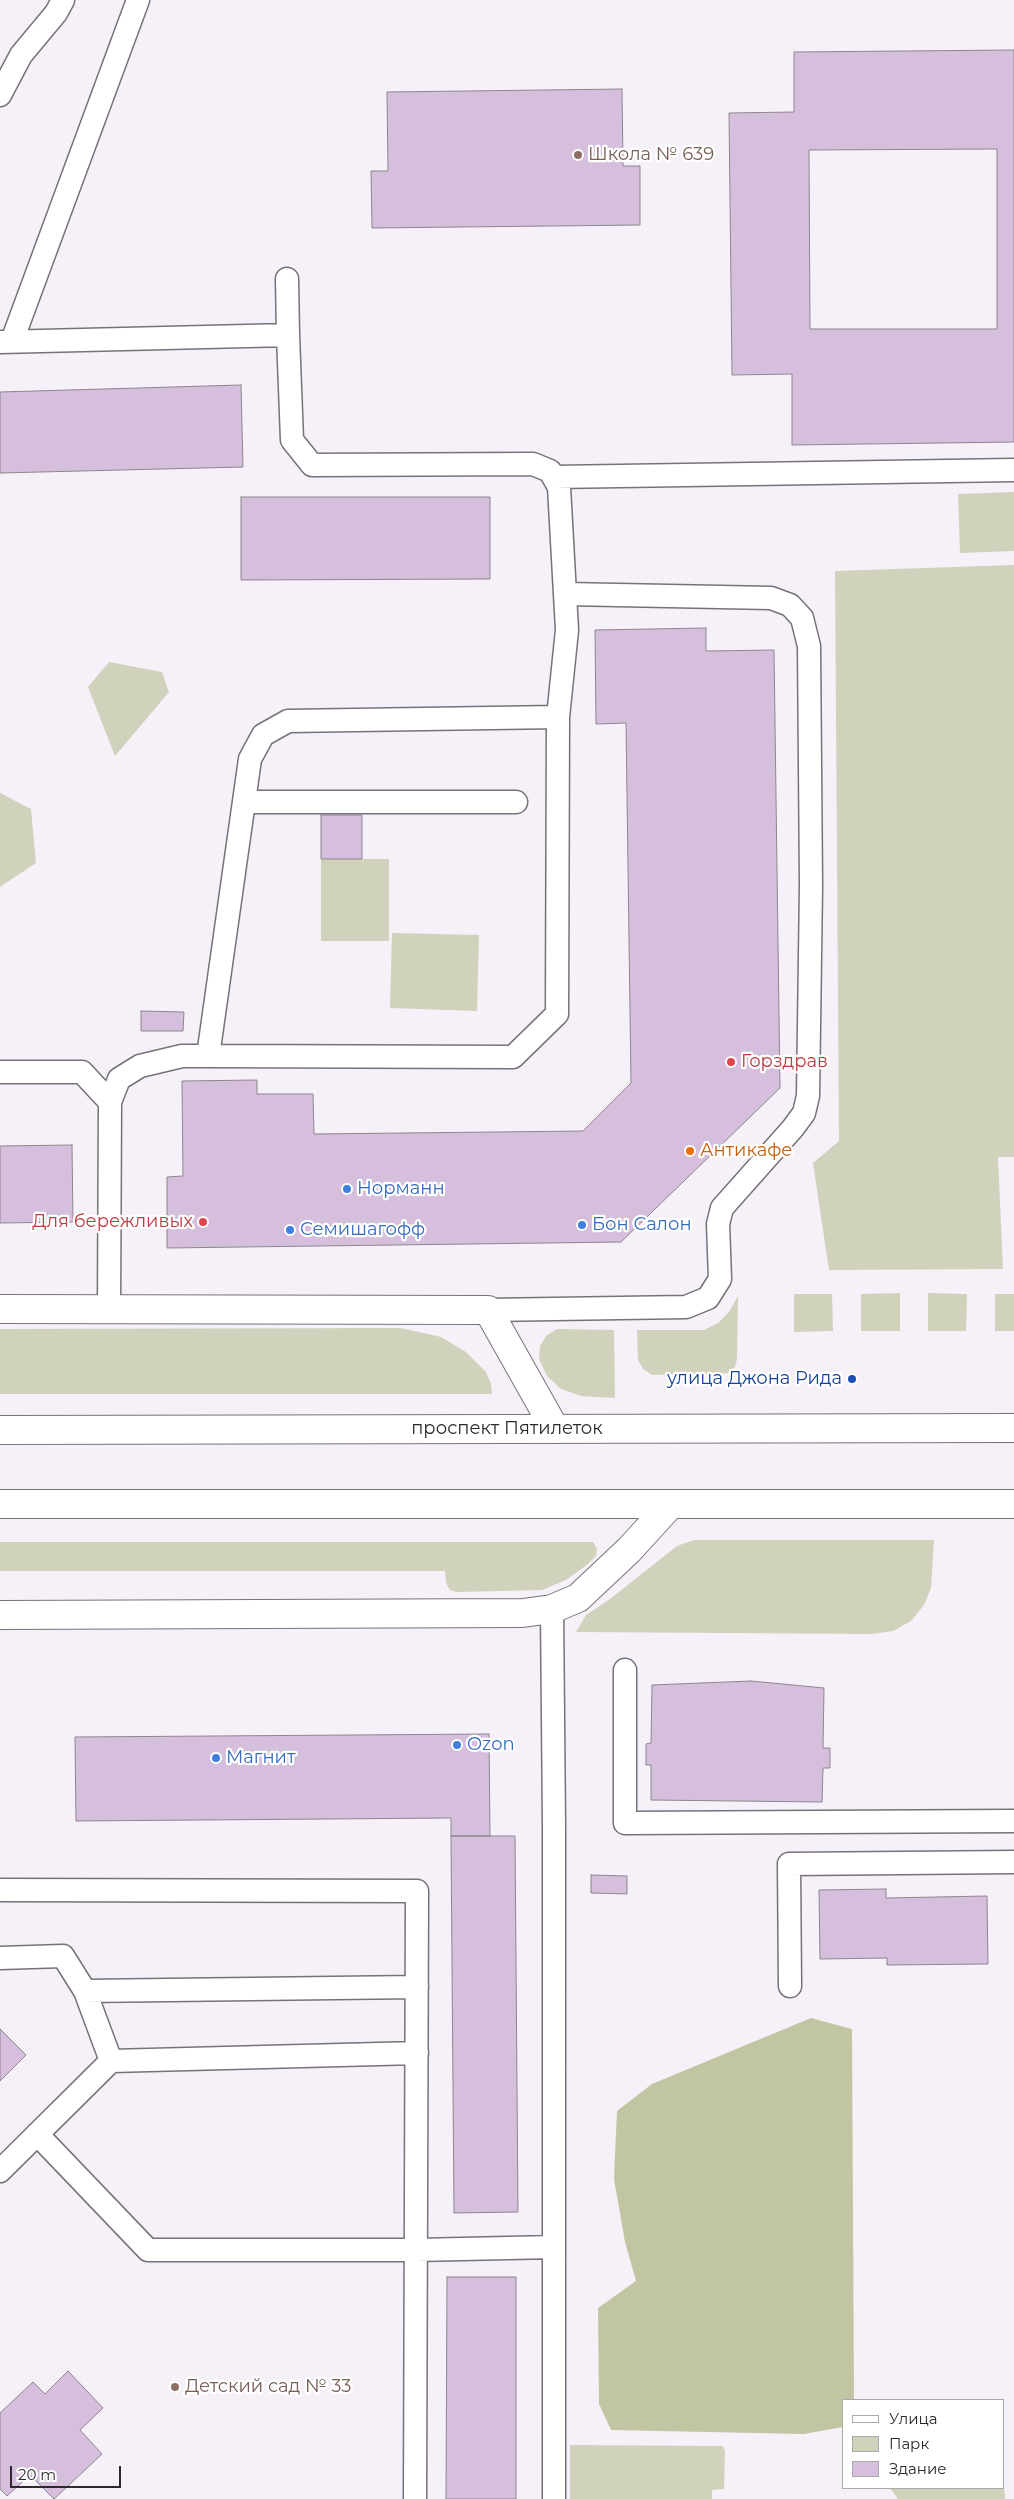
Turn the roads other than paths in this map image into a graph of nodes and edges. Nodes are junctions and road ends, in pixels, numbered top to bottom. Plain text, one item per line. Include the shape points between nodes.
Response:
1 (63, 0) edge
2 (138, 0) edge
3 (11, 55) edge
4 (0, 95) edge
5 (287, 279) dead end
6 (288, 335) junction
7 (6, 342) edge
8 (1014, 470) edge
9 (554, 477) junction
10 (566, 594) junction
11 (558, 717) junction
12 (244, 802) junction
13 (516, 802) dead end
14 (208, 1056) junction
15 (0, 1072) edge
16 (110, 1102) junction
17 (0, 1309) edge
18 (109, 1310) junction
19 (488, 1310) junction
20 (1014, 1428) edge
21 (555, 1429) junction
22 (0, 1430) edge
23 (0, 1504) edge
24 (671, 1504) junction
25 (1014, 1504) edge
26 (552, 1609) junction
27 (0, 1615) edge
28 (625, 1670) dead end
29 (1014, 1821) edge
30 (1014, 1862) edge
31 (0, 1890) edge
32 (0, 1958) edge
33 (790, 1986) dead end
34 (417, 1987) junction
35 (85, 1991) junction
36 (417, 2053) junction
37 (111, 2061) junction
38 (37, 2134) junction
39 (0, 2171) edge
40 (554, 2247) junction
41 (416, 2250) junction
42 (415, 2499) edge
43 (554, 2499) edge

1 - 3 lane via 56,13
2 - 7 lane
3 - 4 lane
5 - 6 lane
6 - 7 lane
6 - 9 lane via 292,440 312,465 533,464 550,471
8 - 9 lane
9 - 10 lane via 560,488
10 - 11 lane
10 - 19 lane via 771,598 790,604 802,618 809,646 812,886 808,1096 804,1113 793,1128 722,1208 718,1224 720,1279 708,1298 686,1307
11 - 12 lane via 288,721 263,735 250,759
11 - 14 lane via 556,1014 513,1058
12 - 13 lane
12 - 14 lane
14 - 16 lane via 182,1056 140,1066 119,1079
15 - 16 lane via 82,1072
16 - 18 lane
17 - 18 street
18 - 19 street
19 - 21 street
20 - 21 street, проспект Пятилеток
21 - 22 street, проспект Пятилеток
23 - 24 street
24 - 25 street
24 - 26 street via 578,1598
26 - 27 street via 523,1613
26 - 40 lane
28 - 29 lane via 625,1823
30 - 33 lane via 789,1864
31 - 34 lane via 417,1891
32 - 35 lane via 63,1956
34 - 35 lane
34 - 36 lane
35 - 37 lane
36 - 37 lane
36 - 41 lane
37 - 38 lane
38 - 39 lane
38 - 41 lane via 148,2250
40 - 41 lane
40 - 43 lane
41 - 42 lane

